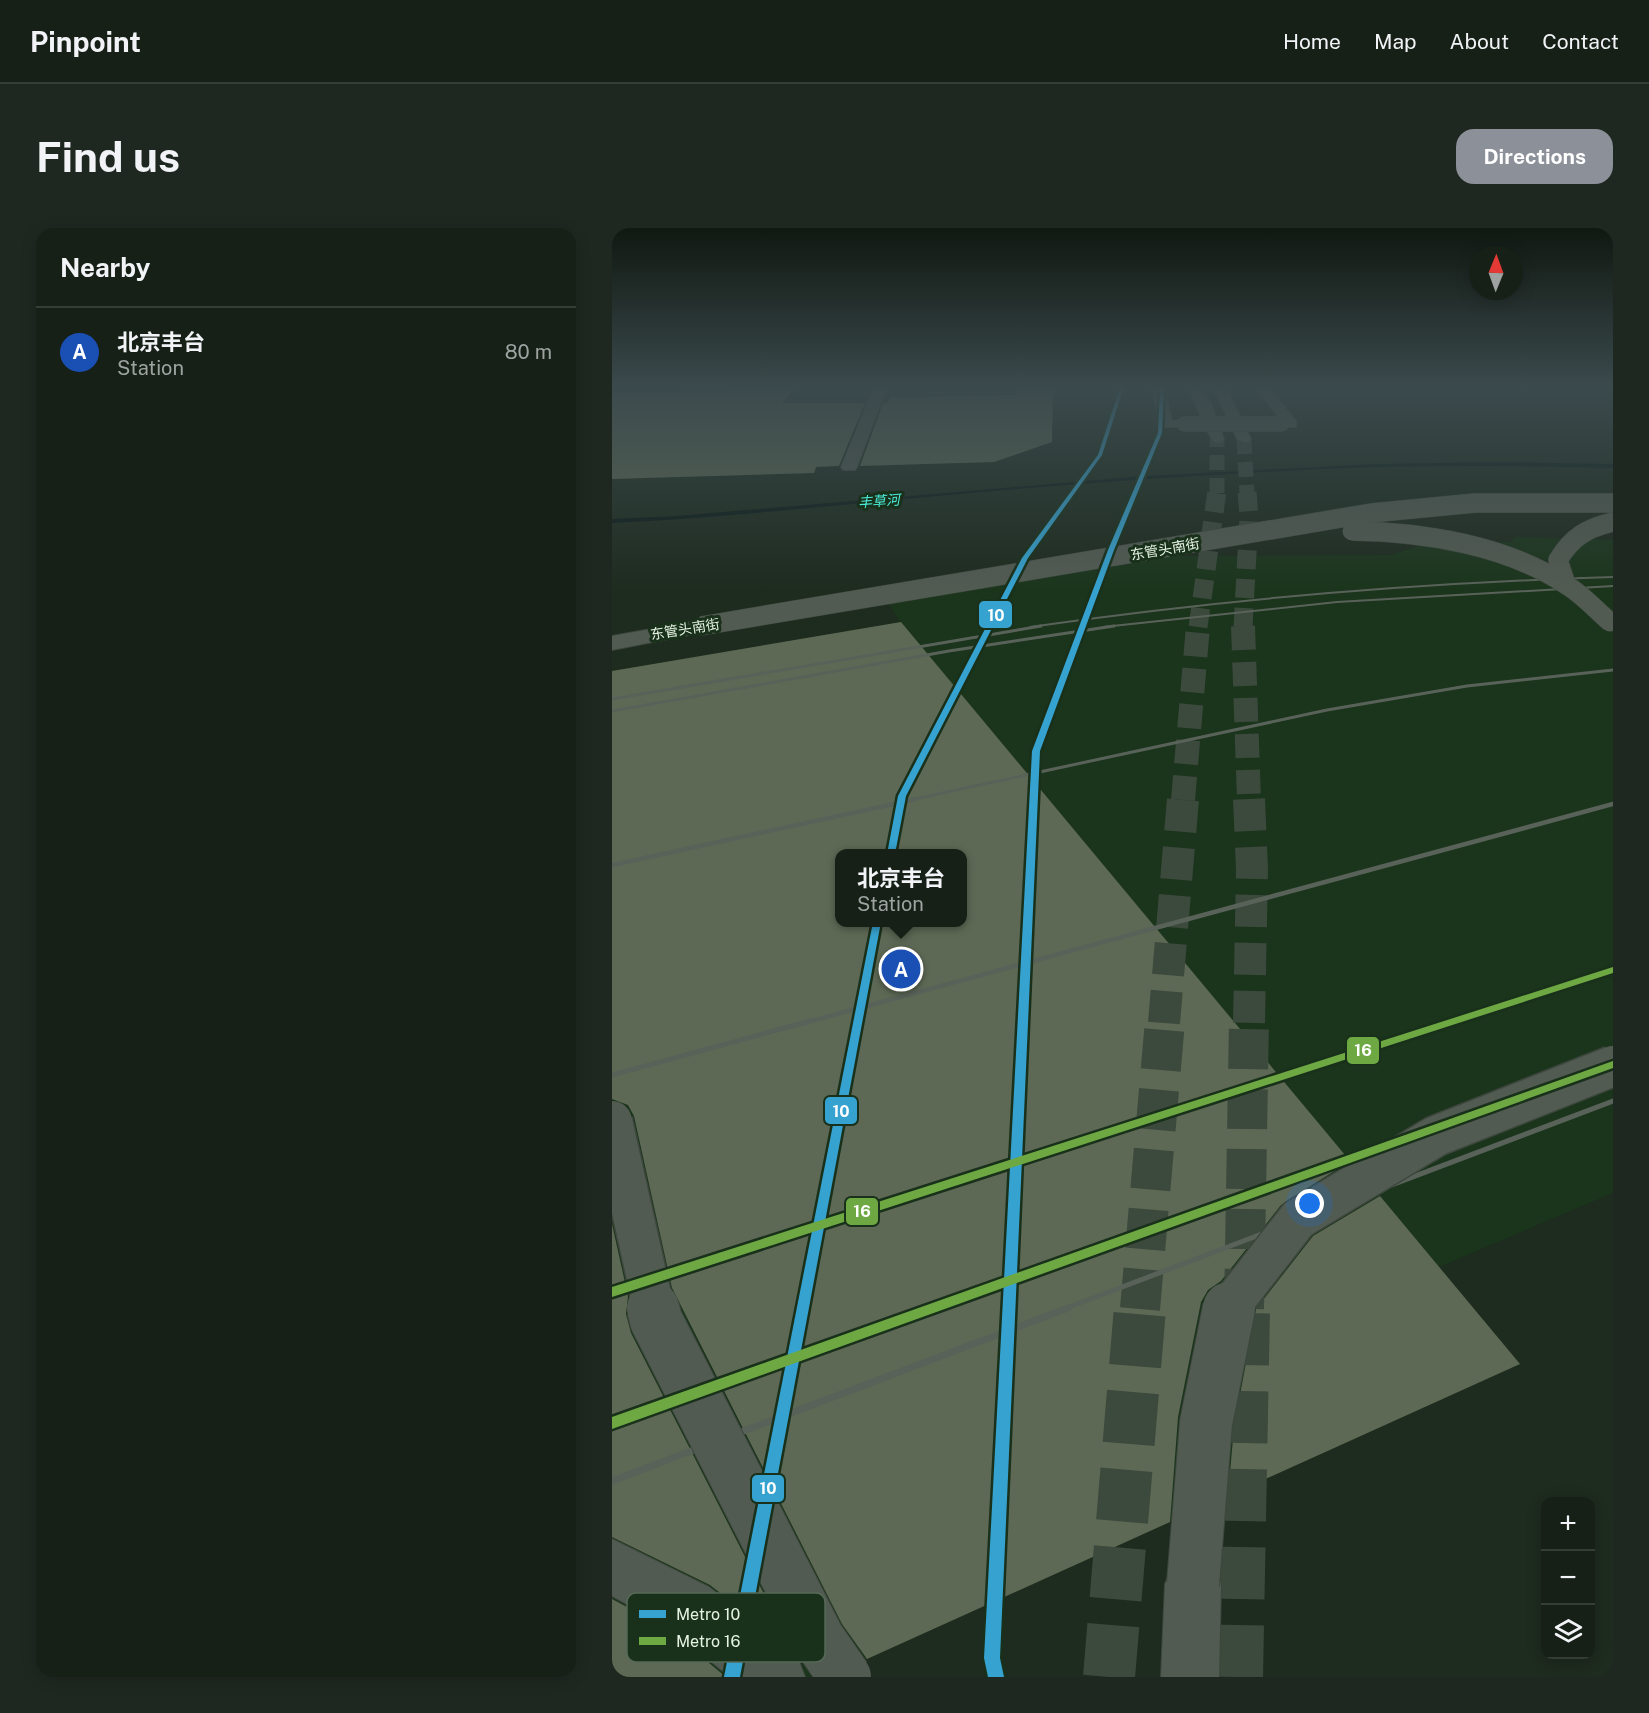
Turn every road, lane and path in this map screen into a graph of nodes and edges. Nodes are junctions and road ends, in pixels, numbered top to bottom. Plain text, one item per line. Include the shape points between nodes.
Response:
1 (854, 455) edge
2 (849, 467) dead end
3 (1613, 503) edge
4 (1613, 522) edge
5 (1134, 555) junction
6 (1566, 584) junction
7 (1613, 624) edge
8 (612, 642) edge
9 (1613, 1066) edge
10 (612, 1121) edge
11 (612, 1566) edge
12 (663, 1593) edge
13 (795, 1593) edge
14 (825, 1648) edge
15 (757, 1662) edge
16 (776, 1677) edge
17 (845, 1677) edge
18 (1190, 1677) edge

1 - 2 main road
3 - 5 main road, 东管头南街, bridge via 1521,502 1417,508
4 - 6 main road, bridge via 1584,528 1568,543 1558,560
5 - 6 main road, bridge via 1317,531 1377,531 1462,543 1513,559
5 - 8 main road, 东管头南街, bridge
6 - 7 main road, bridge
9 - 18 main road, bridge via 1436,1136 1298,1219 1228,1309 1206,1423 1192,1584
10 - 13 main road, bridge via 656,1320
11 - 12 main road
14 - 17 main road, bridge
15 - 16 main road

